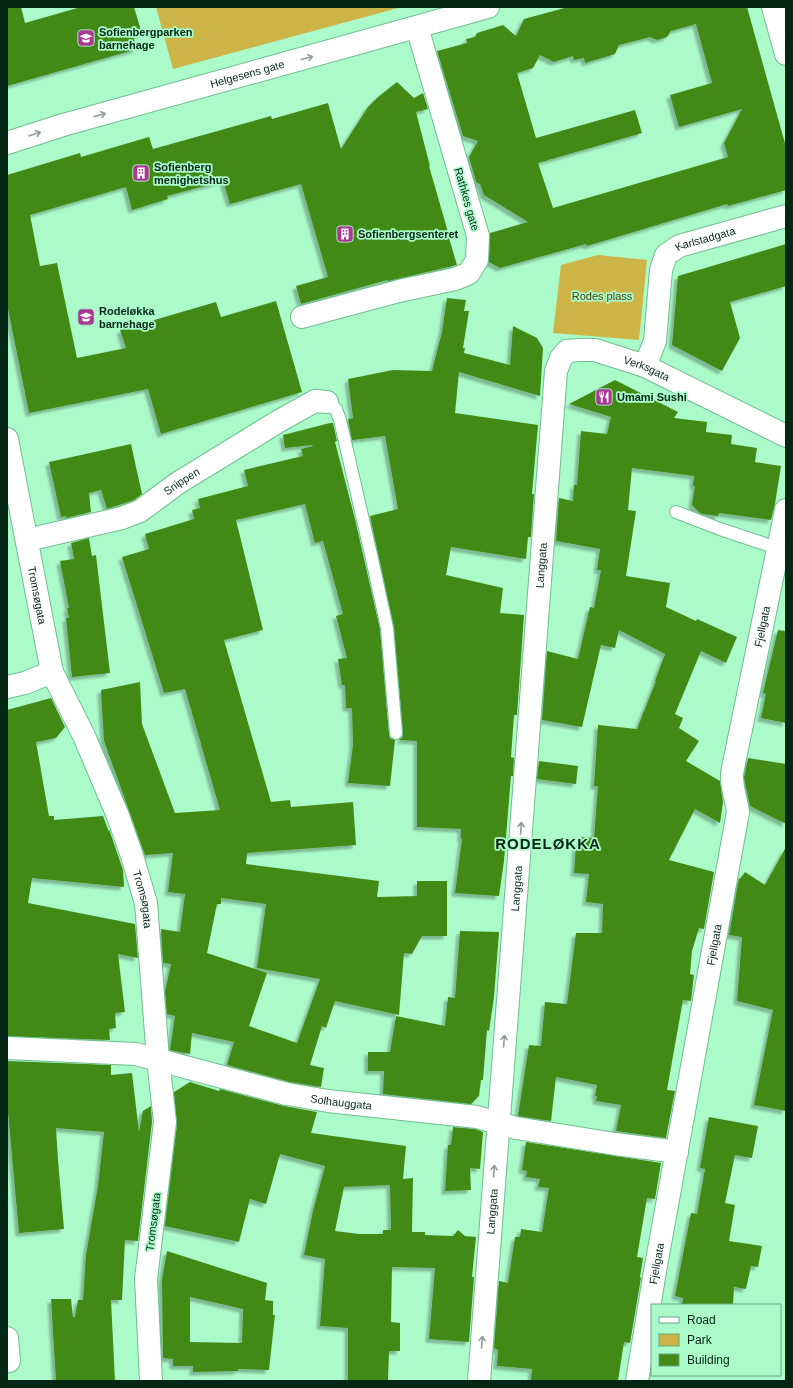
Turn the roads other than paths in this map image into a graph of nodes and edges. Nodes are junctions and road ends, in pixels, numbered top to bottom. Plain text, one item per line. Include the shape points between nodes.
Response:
1 (488, 7) edge
2 (773, 7) edge
3 (446, 13) edge
4 (417, 27) junction
5 (786, 54) edge
6 (7, 143) edge
7 (786, 216) edge
8 (302, 317) dead end
9 (566, 351) joint
10 (645, 366) junction
11 (327, 402) joint
12 (786, 436) edge
13 (7, 439) edge
14 (786, 510) edge
15 (676, 512) dead end
16 (27, 540) junction
17 (777, 550) junction
18 (52, 672) junction
19 (7, 687) edge
20 (396, 733) dead end
21 (7, 1048) edge
22 (158, 1059) junction
23 (498, 1123) junction
24 (677, 1152) junction
25 (7, 1338) edge
26 (9, 1362) dead end
27 (150, 1381) edge
28 (479, 1381) edge
29 (638, 1381) edge

1 - 3 street, Helgesens gate
2 - 5 street
3 - 4 street, Helgesens gate
6 -> 4 street, Helgesens gate via 63,125
4 - 8 street, Rathkes gate via 478,236 477,260 469,273 455,279
7 - 10 street, Karlstadgata via 679,246 666,255 661,270 655,341
9 - 10 street, Verksgata via 595,350
23 -> 9 street, Langgata via 556,371
10 - 12 street, Verksgata
11 - 16 street, Snippen via 316,401 278,421 178,483 140,511 122,518
11 - 20 lane via 336,408 340,420 387,628
13 - 16 street, Tromsøgata
14 - 17 street, Fjellgata
15 - 17 lane
16 - 18 street, Tromsøgata
17 - 24 street, Fjellgata via 732,773 731,784 738,812
18 - 19 street
18 - 22 street, Tromsøgata via 84,736 118,816 146,903
21 - 22 street, Solhauggata via 136,1054
22 - 23 street, Solhauggata via 294,1095 477,1117
22 - 27 street, Tromsøgata via 165,1122 146,1279
23 - 24 street, Solhauggata via 516,1128
28 -> 23 street, Langgata
24 - 29 street, Fjellgata
25 - 26 street

